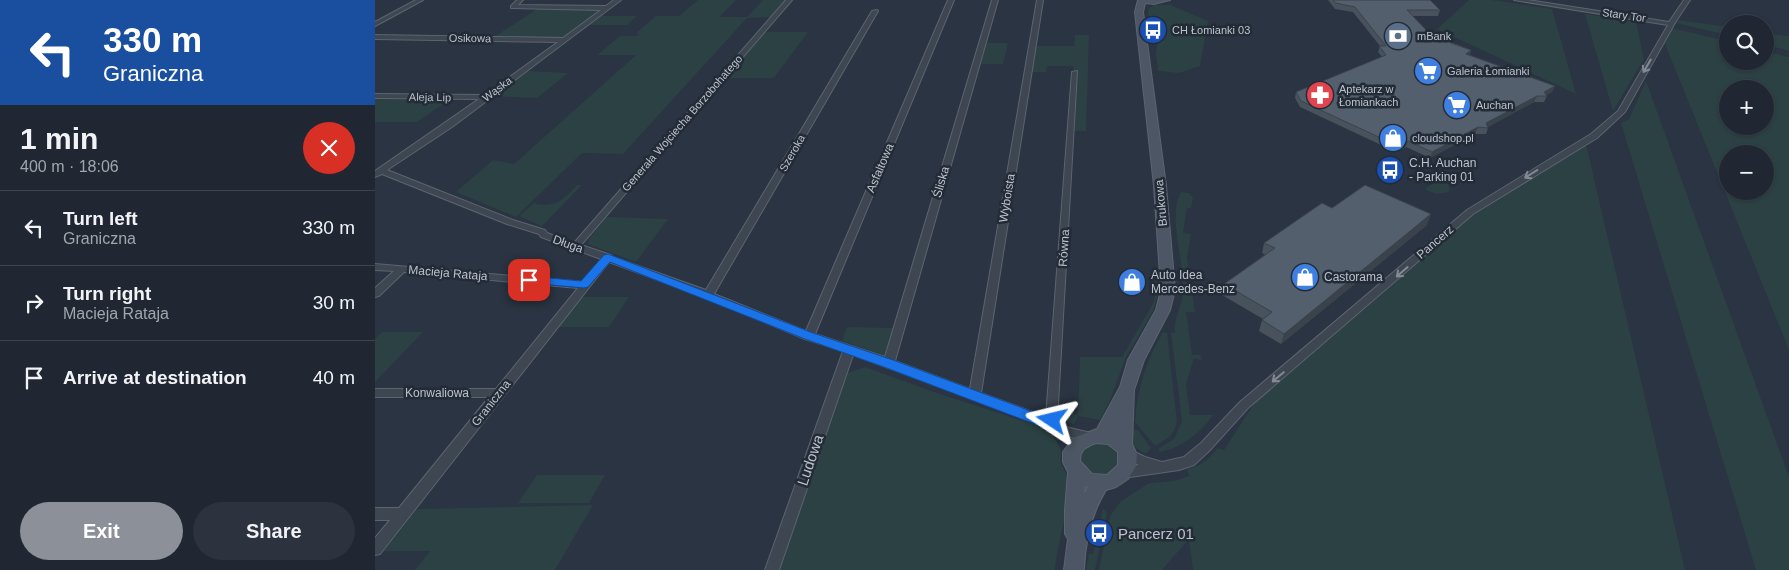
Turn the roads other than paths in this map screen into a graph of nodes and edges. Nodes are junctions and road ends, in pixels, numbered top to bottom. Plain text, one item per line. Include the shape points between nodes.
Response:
1 (420, 0) edge
2 (520, 0) edge
3 (618, 0) edge
4 (789, 0) edge
5 (951, 0) edge
6 (995, 0) edge
7 (1040, 0) edge
8 (1134, 0) edge
9 (1143, 0) edge
10 (1165, 0) edge
11 (1517, 0) edge
12 (1687, 0) edge
13 (1152, 2) junction
14 (607, 8) junction
15 (875, 11) dead end
16 (1139, 12) junction
17 (375, 24) edge
18 (1671, 24) junction
19 (375, 37) edge
20 (565, 40) junction
21 (1075, 72) dead end
22 (375, 96) edge
23 (486, 97) junction
24 (379, 173) edge
25 (575, 247) junction
26 (608, 257) junction
27 (375, 267) edge
28 (402, 269) junction
29 (584, 285) junction
30 (375, 294) edge
31 (708, 295) junction
32 (809, 336) junction
33 (849, 349) junction
34 (889, 363) junction
35 (1128, 387) junction
36 (499, 392) junction
37 (375, 393) edge
38 (975, 396) junction
39 (1050, 424) junction
40 (1063, 431) junction
41 (1096, 436) junction
42 (1073, 450) junction
43 (1126, 450) junction
44 (1162, 467) junction
45 (1077, 473) junction
46 (1123, 473) junction
47 (1101, 482) junction
48 (375, 514) edge
49 (403, 514) junction
50 (1076, 539) junction
51 (375, 549) edge
52 (772, 570) edge
53 (1074, 570) edge

1 - 17 street
2 - 14 street via 513,7
3 - 14 street, Wąska
4 - 25 street, Generała Wojciecha Borzobohatego
5 - 32 street, Asfaltowa
6 - 34 street, Śliska
7 - 38 street, Wyboista
8 - 16 street
9 - 13 street
9 - 16 street, Brukowa
10 - 13 street
11 - 18 street, Stary Tor
12 - 18 street, Pancerz
13 - 16 street
14 - 20 street, Wąska
15 - 31 street, Szeroka
16 - 35 street, Brukowa via 1160,186 1168,290 1163,310 1136,360
18 -> 44 street, Pancerz via 1621,112 1594,136 1470,212 1244,405 1195,456 1179,465
19 - 20 street, Osikowa
20 - 23 street, Wąska
21 - 39 street, Równa
22 - 23 street, Aleja Lip
23 - 24 street, Wąska
24 - 25 street, Długa
25 - 26 street, Długa
26 - 29 street, Graniczna
26 - 31 street, Długa
27 - 28 street, Macieja Rataja
28 - 29 street, Macieja Rataja
28 - 30 street
29 - 36 street, Graniczna
31 - 32 street, Długa
32 - 33 street, Długa
33 - 34 street, Długa
33 - 52 street, Ludowa
34 - 38 street, Długa
35 - 41 street, Brukowa
35 - 43 street, Brukowa via 1123,431
36 - 37 street, Konwaliowa
36 - 49 street, Graniczna
38 - 39 street, Długa
39 - 40 street, Długa
40 - 41 street, Długa
40 - 42 street
41 - 42 street via 1080,442
41 - 43 street via 1114,439
42 - 45 street via 1071,463
43 - 44 street
43 - 46 street via 1128,464
44 - 46 street, Pancerz
45 - 47 street
45 - 50 street
46 - 47 street via 1111,481
47 - 50 street via 1089,503
48 - 49 street
49 - 51 street, Graniczna
50 - 53 street

